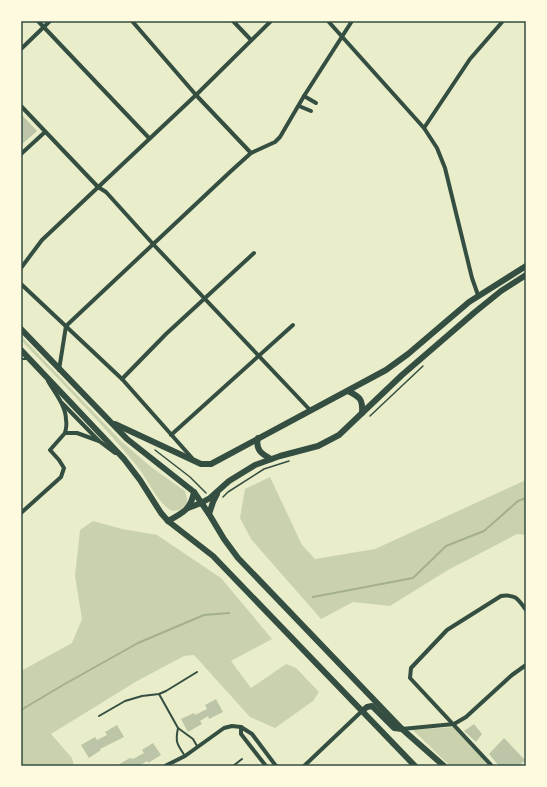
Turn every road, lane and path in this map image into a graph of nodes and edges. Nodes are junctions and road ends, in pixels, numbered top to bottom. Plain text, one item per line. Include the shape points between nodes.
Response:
1 (38, 21) edge
2 (50, 21) edge
3 (132, 21) edge
4 (233, 21) edge
5 (271, 21) edge
6 (328, 21) edge
7 (352, 21) edge
8 (503, 21) edge
9 (44, 27) junction
10 (342, 36) junction
11 (251, 40) junction
12 (21, 49) edge
13 (196, 95) junction
14 (304, 96) junction
15 (316, 102) dead end
16 (21, 106) edge
17 (299, 106) junction
18 (311, 112) dead end
19 (424, 128) junction
20 (45, 132) junction
21 (149, 138) junction
22 (21, 154) edge
23 (251, 154) junction
24 (98, 187) junction
25 (153, 244) junction
26 (254, 254) dead end
27 (526, 266) edge
28 (21, 268) edge
29 (526, 276) edge
30 (21, 284) edge
31 (478, 295) junction
32 (205, 298) junction
33 (292, 325) dead end
34 (66, 326) junction
35 (21, 329) edge
36 (21, 350) edge
37 (259, 354) junction
38 (21, 359) edge
39 (30, 359) junction
40 (423, 366) dead end
41 (59, 370) junction
42 (42, 372) junction
43 (122, 379) junction
44 (348, 391) junction
45 (60, 402) junction
46 (310, 410) junction
47 (362, 413) junction
48 (368, 417) dead end
49 (110, 422) junction
50 (65, 433) junction
51 (171, 435) junction
52 (258, 438) junction
53 (99, 441) junction
54 (150, 447) dead end
55 (124, 459) junction
56 (271, 459) junction
57 (295, 459) dead end
58 (194, 461) junction
59 (194, 492) junction
60 (211, 500) junction
61 (201, 503) junction
62 (188, 508) junction
63 (21, 513) edge
64 (209, 514) junction
65 (168, 520) junction
66 (526, 610) edge
67 (526, 665) edge
68 (197, 672) dead end
69 (159, 694) junction
70 (362, 711) junction
71 (99, 716) dead end
72 (454, 724) junction
73 (242, 727) junction
74 (178, 728) junction
75 (402, 729) junction
76 (198, 747) junction
77 (185, 756) junction
78 (242, 759) dead end
79 (165, 766) edge
80 (233, 766) edge
81 (266, 766) edge
82 (276, 766) edge
83 (304, 766) edge
84 (415, 766) edge
85 (444, 766) edge
86 (492, 766) edge

1 - 9 street
2 - 9 street
3 - 13 street
4 - 11 street
5 - 11 street
6 - 10 street
7 - 10 street
8 - 19 street via 470,60
9 - 12 street
9 - 21 street
10 - 14 street
10 - 19 street
11 - 13 street
13 - 21 street
13 - 23 street
14 - 15 street
14 - 17 street
16 - 20 street
17 - 18 street
17 - 23 street via 275,142
19 - 31 street via 437,148 445,168
20 - 22 street
20 - 24 street
21 - 24 street
23 - 25 street
24 - 25 street via 106,192
24 - 28 street via 42,240
25 - 32 street
25 - 34 street
26 - 32 street
27 - 31 main road
29 - 47 main road via 475,312
30 - 34 street
31 - 44 main road via 408,354 386,370
32 - 37 street
32 - 43 street
33 - 37 street
34 - 41 street
34 - 43 street
35 - 41 main road
36 - 39 main road
37 - 46 street
37 - 51 street
38 - 39 lane
39 - 42 main road
40 - 48 path
41 - 49 main road
42 - 45 street
42 - 55 main road
43 - 51 street
44 - 46 main road
44 - 47 main road via 361,399
45 - 50 street via 66,419
45 - 53 street
46 - 52 main road
47 - 56 main road via 339,435 326,443
49 - 58 main road
49 - 59 main road via 136,447
50 - 53 street via 77,433
50 - 63 street via 50,450 64,468 61,477
51 - 58 street
52 - 56 main road via 258,450
52 - 58 main road via 211,464
53 - 55 street
54 - 60 path via 203,488
55 - 65 main road
56 - 60 main road via 255,465 229,481
57 - 60 path via 264,469 228,492 220,501
59 - 61 main road
59 - 62 main road
60 - 61 main road
60 - 64 main road
61 - 62 main road
61 - 64 main road
62 - 65 main road
64 - 75 main road via 238,558
65 - 70 main road via 213,556
66 - 72 street via 517,598 510,595 501,596 447,630 411,668 410,678
67 - 72 street via 466,717
68 - 69 lane
69 - 71 lane via 125,701
69 - 74 lane
70 - 75 main road via 372,706 394,728
70 - 83 street
70 - 84 main road
72 - 75 street
72 - 86 street
73 - 76 street via 224,728
73 - 81 street via 241,734
73 - 82 street via 252,734
74 - 76 lane via 193,739
74 - 77 lane via 177,744
75 - 85 main road
76 - 77 street
77 - 79 street
78 - 80 lane

